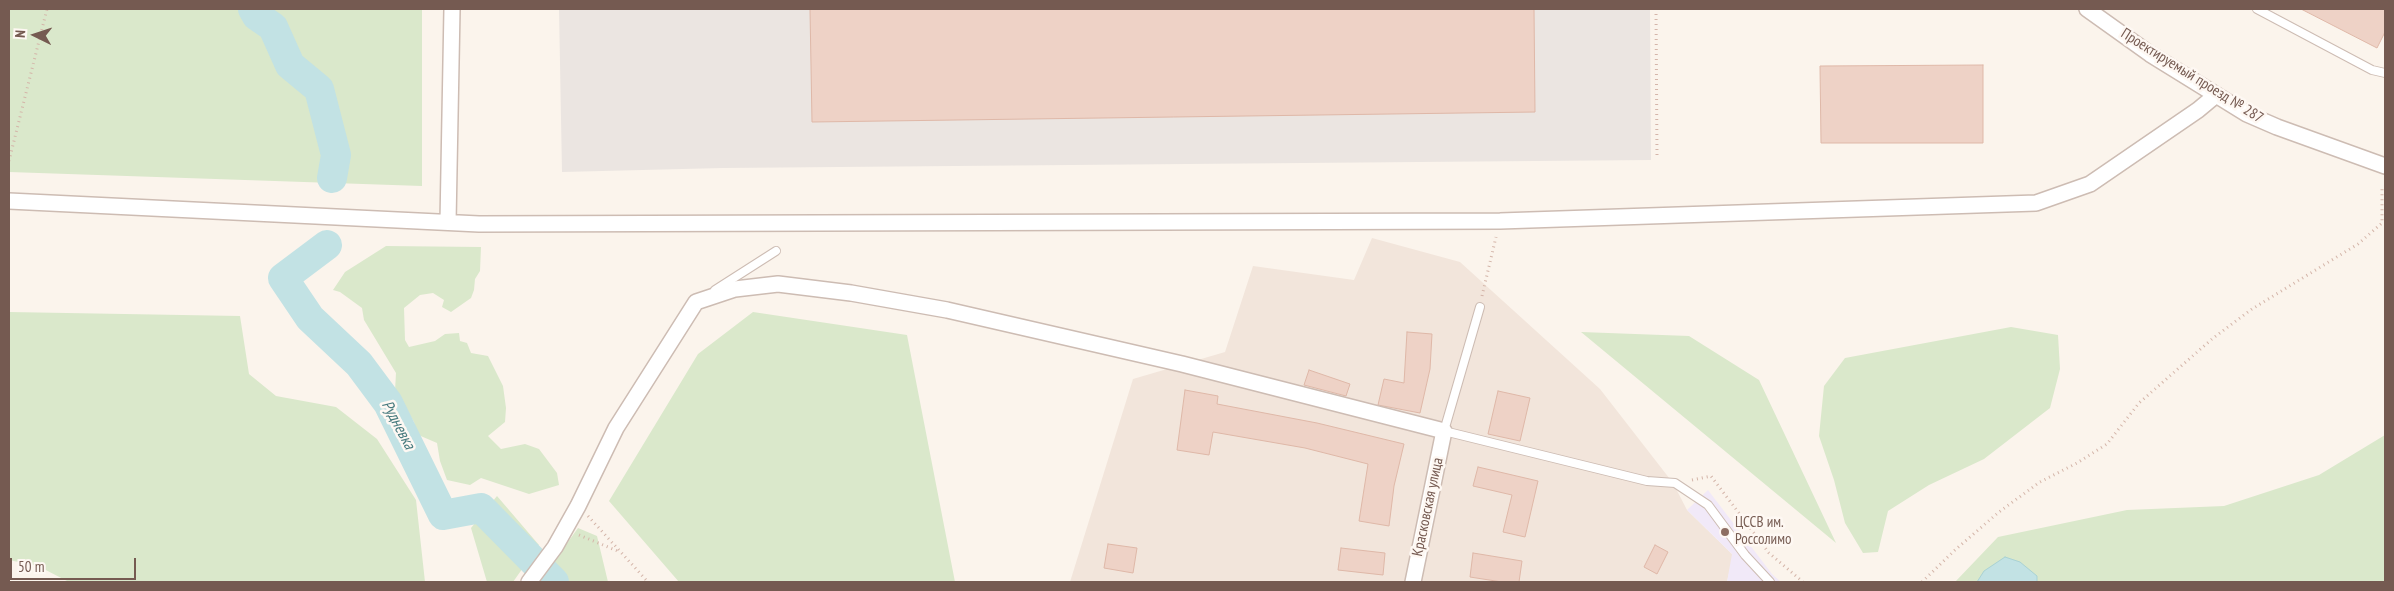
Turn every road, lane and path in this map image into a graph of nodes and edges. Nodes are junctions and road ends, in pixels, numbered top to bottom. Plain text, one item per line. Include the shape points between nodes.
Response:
1 (47, 9) edge
2 (452, 9) edge
3 (1656, 9) edge
4 (2087, 9) edge
5 (2257, 9) edge
6 (2385, 73) edge
7 (2216, 95) junction
8 (1657, 156) dead end
9 (9, 161) edge
10 (2385, 166) edge
11 (2382, 188) dead end
12 (9, 201) edge
13 (448, 222) junction
14 (1497, 234) dead end
15 (776, 252) dead end
16 (696, 302) junction
17 (1480, 306) joint
18 (1444, 431) junction
19 (1675, 483) junction
20 (578, 506) junction
21 (565, 529) junction
22 (621, 552) junction
23 (529, 582) edge
24 (648, 582) edge
25 (1413, 582) edge
26 (1770, 582) edge
27 (1802, 582) edge
28 (1922, 582) edge

1 - 9 path
2 - 13 street
3 - 8 path
4 - 7 street, Проектируемый проезд № 287
5 - 6 lane via 2372,70
7 - 10 street, Проектируемый проезд № 287 via 2277,127
7 - 13 street via 2090,184 2036,203 1500,221
11 - 28 path via 2382,223 2358,244 2252,309 2212,339 2139,403 2107,444 2040,482 1999,512
12 - 13 street
14 - 17 path
15 - 16 lane
16 - 18 street via 735,290 778,284 851,293 947,310 1182,364
16 - 20 street via 616,428
17 - 18 lane
18 - 19 lane via 1647,481
18 - 25 street, Красковская улица
19 - 26 lane via 1708,505 1745,555
19 - 27 path via 1711,476 1769,553
20 - 21 street
20 - 22 path
21 - 22 path
21 - 23 street
22 - 24 path

